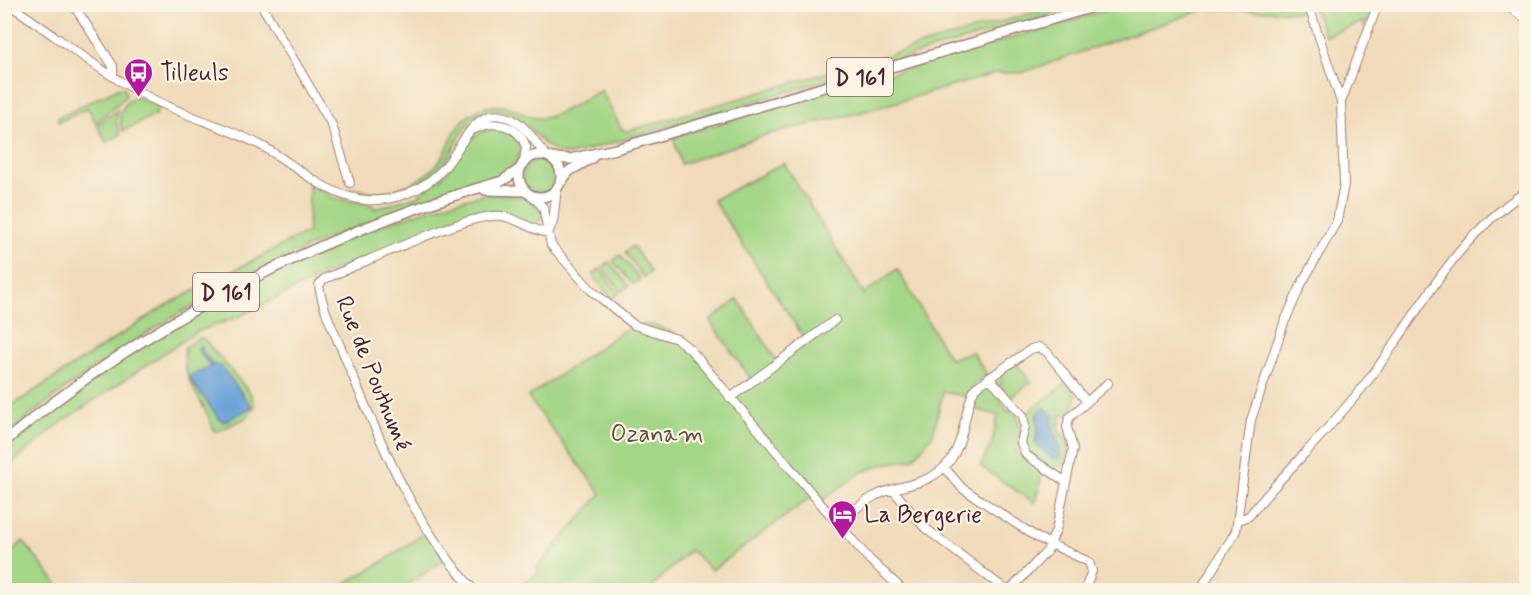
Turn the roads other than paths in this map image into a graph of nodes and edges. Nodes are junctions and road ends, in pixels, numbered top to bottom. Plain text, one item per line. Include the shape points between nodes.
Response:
1 (8, 4) edge
2 (73, 4) edge
3 (261, 4) edge
4 (1103, 4) edge
5 (1308, 4) edge
6 (1378, 4) edge
7 (1506, 4) edge
8 (1527, 19) edge
9 (113, 76) junction
10 (1341, 102) junction
11 (464, 137) junction
12 (616, 148) junction
13 (549, 157) junction
14 (522, 165) junction
15 (350, 183) dead end
16 (558, 186) junction
17 (474, 190) junction
18 (1527, 191) edge
19 (528, 193) junction
20 (548, 233) junction
21 (835, 320) dead end
22 (989, 377) junction
23 (1108, 383) dead end
24 (730, 398) junction
25 (1087, 402) junction
26 (4, 442) edge
27 (944, 467) junction
28 (1066, 482) junction
29 (893, 490) junction
30 (1239, 519) junction
31 (838, 524) junction
32 (1051, 544) junction
33 (1085, 589) edge
34 (474, 591) edge
35 (903, 591) edge
36 (1006, 591) edge
37 (1010, 591) edge
38 (1200, 591) edge

1 - 9 street
2 - 9 street via 113,66
3 - 15 street via 332,125
4 - 12 main road, D 161
5 - 10 street
6 - 10 street
7 - 8 street
9 - 11 street via 154,100 262,146 329,189 363,200 396,197 420,188 443,169
10 - 30 street via 1344,168 1340,210 1289,310 1255,406 1248,434
11 - 13 street via 483,119 509,118 524,127
11 - 14 street via 484,125 507,126 524,140
12 - 13 main road, D 161 via 574,159
12 - 16 main road, D 161 via 575,166
13 - 14 main road via 532,156
13 - 16 main road via 560,169
14 - 17 main road, D 161 via 506,180
14 - 19 main road via 519,180
16 - 19 main road via 544,196
16 - 20 street
17 - 19 main road, D 161
17 - 26 main road, D 161 via 359,230 224,292 112,360
18 - 30 street via 1489,220 1454,256 1355,398 1249,516
19 - 20 street via 543,207
20 - 24 street via 551,245 603,301 634,325 677,339
20 - 34 street, Rue de Pouthumé via 501,216 475,218 324,279 319,285 386,457 433,536
21 - 24 street
22 - 25 street via 1039,347
22 - 27 street via 973,392 964,433
22 - 28 street via 1023,416 1021,443 1026,455
23 - 25 street
24 - 31 street
25 - 28 street via 1071,414 1067,423 1073,445
27 - 29 street via 926,481
27 - 32 street via 962,488
28 - 32 street
29 - 31 street via 874,496
29 - 36 street via 925,528
30 - 38 street via 1226,552
31 - 35 street
32 - 33 street via 1089,562 1092,571
32 - 37 street

